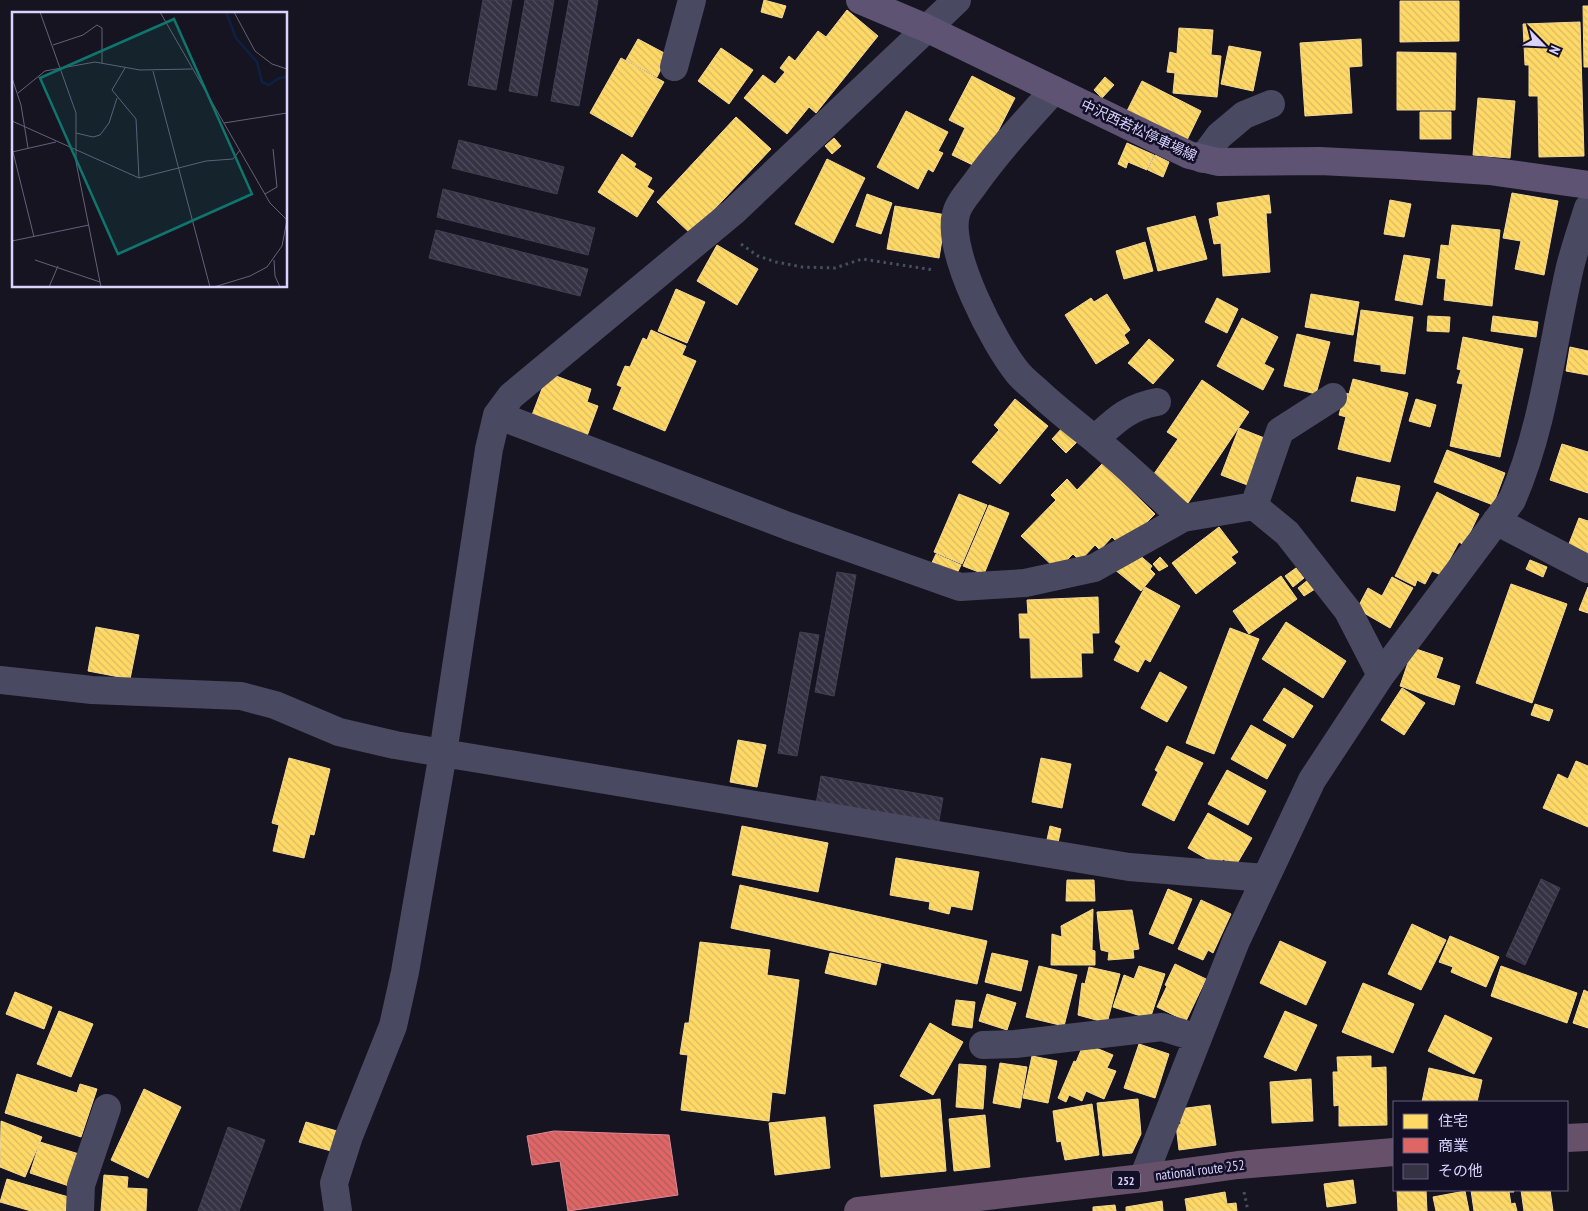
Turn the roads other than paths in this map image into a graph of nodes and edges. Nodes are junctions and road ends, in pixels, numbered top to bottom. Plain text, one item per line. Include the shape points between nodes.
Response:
1 (692, 0) edge
2 (860, 0) edge
3 (957, 0) edge
4 (926, 28) junction
5 (674, 67) dead end
6 (1054, 90) junction
7 (1270, 104) dead end
8 (1202, 159) junction
9 (1588, 186) edge
10 (1588, 208) edge
11 (1333, 397) dead end
12 (1156, 402) dead end
13 (497, 415) junction
14 (1095, 439) junction
15 (1254, 506) junction
16 (1183, 518) junction
17 (1496, 521) junction
18 (1588, 569) edge
19 (1381, 675) junction
20 (0, 680) edge
21 (443, 753) junction
22 (1265, 878) junction
23 (1198, 1038) junction
24 (983, 1045) dead end
25 (107, 1108) dead end
26 (1588, 1137) edge
27 (1568, 1138) edge
28 (1393, 1152) edge
29 (1143, 1178) junction
30 (80, 1211) edge
31 (338, 1211) edge
32 (858, 1211) edge

1 - 5 street
2 - 4 main road, 中沢西若松停車場線
3 - 4 street
4 - 6 main road, 中沢西若松停車場線
4 - 13 street via 733,212 511,396
6 - 8 main road, 中沢西若松停車場線
6 - 14 street via 990,162 964,199 956,214 956,236 961,263 975,298 1018,374
7 - 8 street via 1244,115 1219,136
8 - 9 main road, 中沢西若松停車場線 via 1218,162 1320,161 1489,171
10 - 17 street via 1570,265 1546,388 1525,471 1512,500
11 - 15 street via 1280,431
12 - 14 street via 1121,415
13 - 16 street via 788,526 960,587 1025,583 1094,568
13 - 21 street via 489,449
14 - 16 street
15 - 16 street
15 - 19 street via 1287,533 1348,611
17 - 18 street
17 - 19 street
19 - 22 street via 1312,780
20 - 21 street via 92,690 241,696 274,705 339,732
21 - 22 street via 1129,867
21 - 31 street via 405,972 392,1026 334,1183
22 - 23 street
23 - 24 street via 1162,1027
23 - 29 street
25 - 30 street via 81,1184
26 - 27 highway
28 - 29 highway, national route 252 / 252 via 1238,1165
29 - 32 highway, national route 252 / 252

